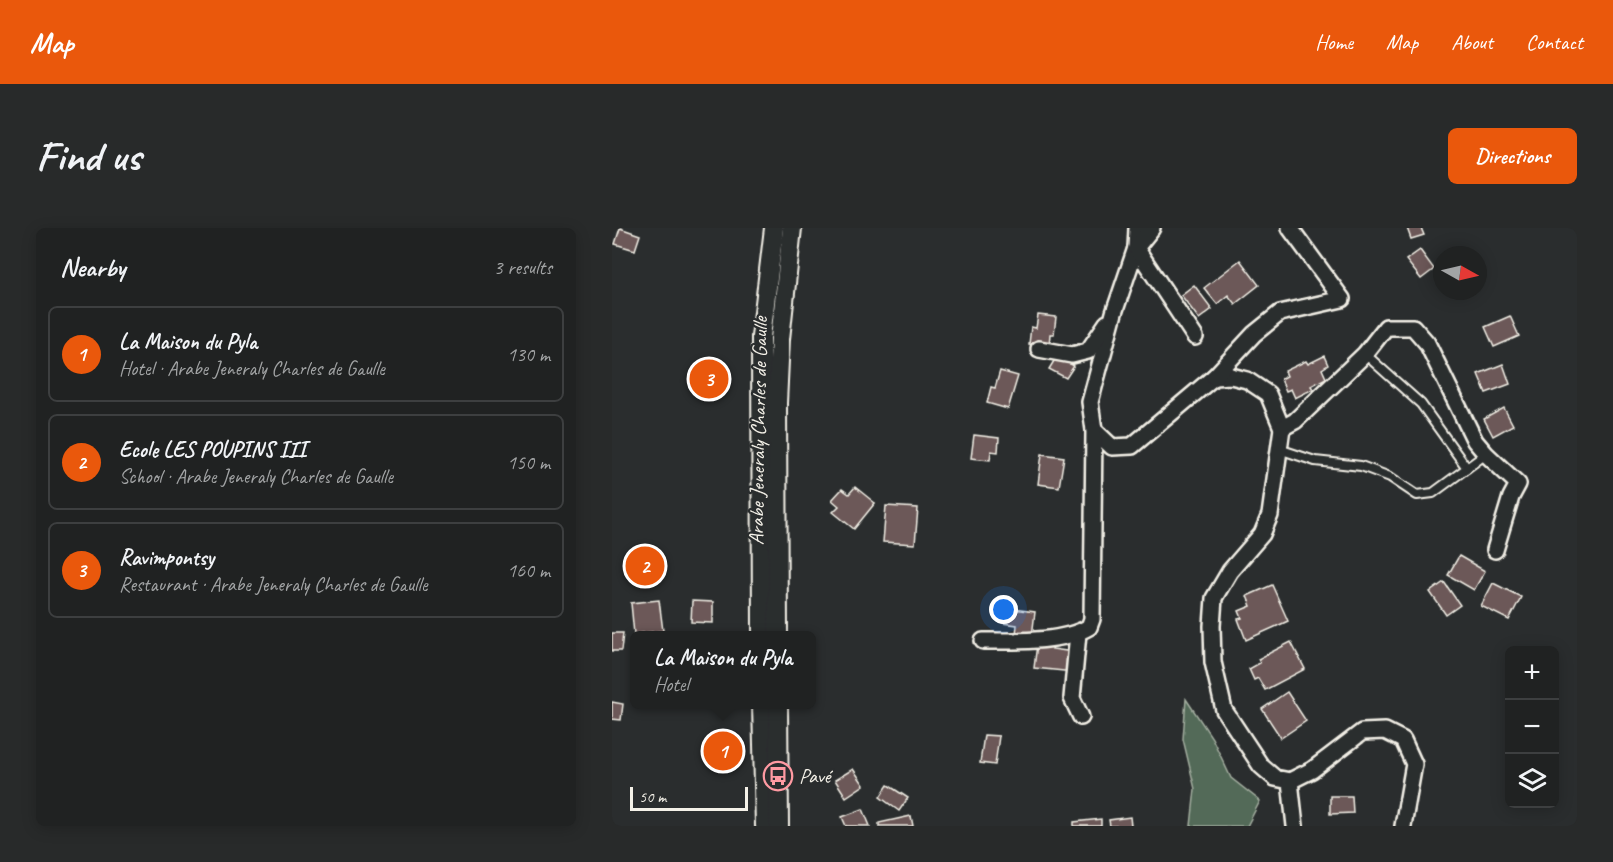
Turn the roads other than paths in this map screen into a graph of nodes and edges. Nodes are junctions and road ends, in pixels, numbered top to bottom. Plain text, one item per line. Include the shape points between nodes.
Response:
1 (774, 228) edge
2 (792, 228) edge
3 (1137, 228) edge
4 (1152, 228) edge
5 (1290, 228) edge
6 (1136, 248) junction
7 (1114, 313) junction
8 (1196, 337) dead end
9 (1039, 349) dead end
10 (1365, 354) junction
11 (1214, 377) junction
12 (1282, 428) junction
13 (1094, 430) junction
14 (1279, 449) junction
15 (1486, 454) junction
16 (1467, 468) junction
17 (1495, 550) dead end
18 (762, 631) edge
19 (778, 631) edge
20 (1078, 633) junction
21 (983, 641) dead end
22 (762, 709) edge
23 (778, 709) edge
24 (1081, 717) dead end
25 (1290, 781) junction
26 (765, 826) edge
27 (779, 826) edge
28 (1295, 826) edge
29 (1403, 826) edge

1 - 18 street, Arabe Jeneraly Charles de Gaulle via 761,337
2 - 19 street, Arabe Jeneraly Charles de Gaulle via 778,392
3 - 6 street
4 - 6 street
5 - 11 street via 1342,299 1280,313 1254,334
6 - 7 street
6 - 8 street
7 - 9 street via 1088,351 1072,355
7 - 13 street via 1090,402
10 - 12 street via 1295,421
10 - 15 street via 1386,327 1413,327 1426,343 1475,441
10 - 16 lane via 1421,404
11 - 12 street via 1247,380 1268,394
11 - 13 street via 1132,446 1112,447
12 - 14 street
13 - 20 street via 1092,618 1089,627
14 - 16 lane via 1315,461 1361,466 1390,477 1417,495 1433,493
14 - 25 street via 1270,515 1262,534 1230,571 1214,598 1212,635 1213,662 1224,710 1261,766 1275,778
15 - 16 lane
15 - 17 street via 1518,484
20 - 21 street via 1024,641
20 - 24 street via 1072,698
22 - 26 street
23 - 27 street
25 - 28 street
25 - 29 street via 1312,770 1362,732 1386,731 1403,740 1414,764

